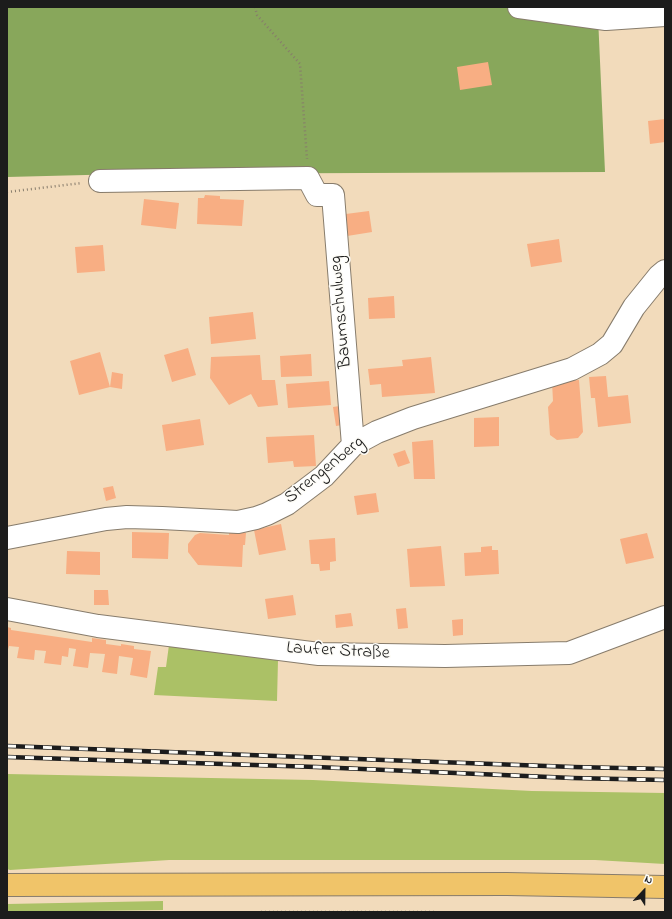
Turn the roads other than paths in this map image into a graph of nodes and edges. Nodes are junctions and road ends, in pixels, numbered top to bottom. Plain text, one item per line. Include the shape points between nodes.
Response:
1 (519, 7) edge
2 (665, 15) edge
3 (100, 181) road end
4 (665, 271) edge
5 (353, 445) junction
6 (7, 538) edge
7 (7, 609) edge
8 (665, 616) edge
9 (7, 885) edge
10 (665, 887) edge

1 - 2 street via 606,19
3 - 5 street, Baumschulweg via 313,187 333,195
4 - 5 street, Strengenberg via 634,308 612,344 600,354 572,369 413,418 377,432
5 - 6 street, Strengenberg via 319,480 287,504 256,518 238,522 127,517
7 - 8 street, Laufer Straße via 98,626 319,654 445,656 569,653
9 - 10 main road via 507,884

